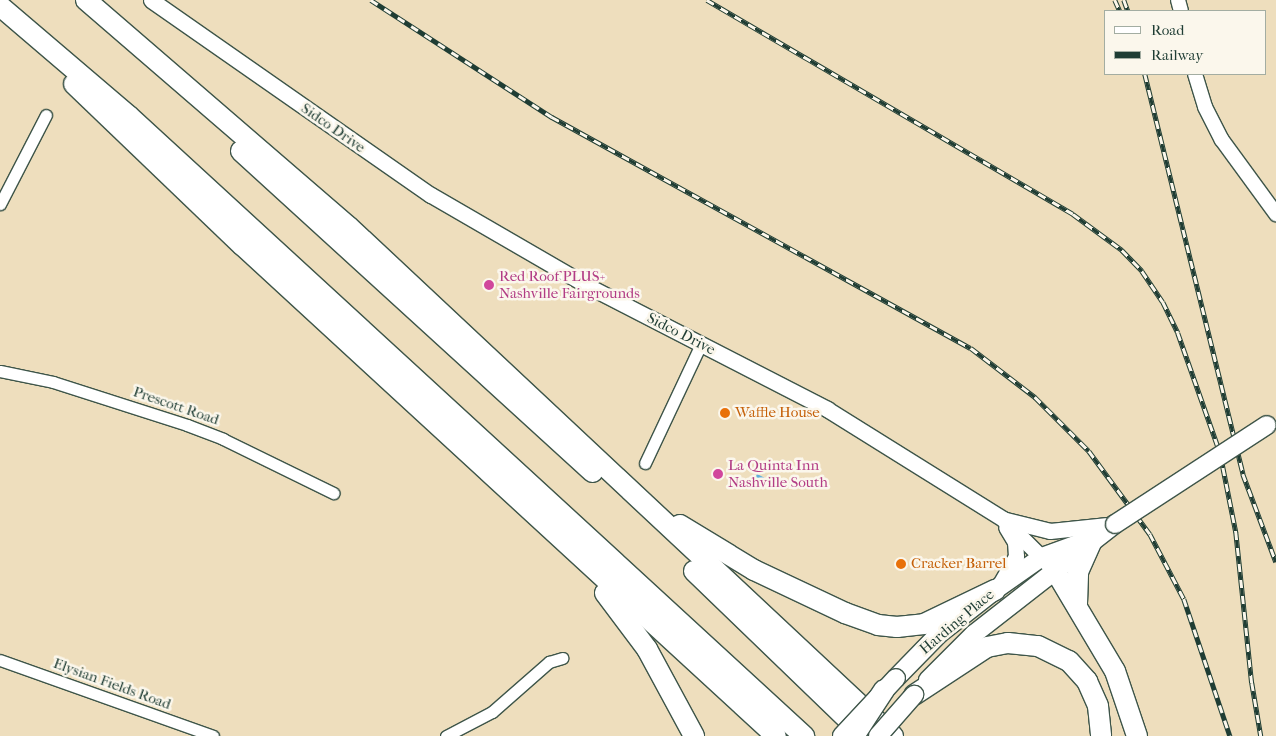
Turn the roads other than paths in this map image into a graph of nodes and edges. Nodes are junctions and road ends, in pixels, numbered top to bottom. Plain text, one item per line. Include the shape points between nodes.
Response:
1 (69, 0) edge
2 (86, 0) edge
3 (151, 0) edge
4 (0, 6) edge
5 (0, 15) edge
6 (1195, 75) edge
7 (46, 115) dead end
8 (0, 204) edge
9 (1276, 214) edge
10 (701, 344) junction
11 (0, 371) edge
12 (1274, 421) edge
13 (645, 463) dead end
14 (614, 476) junction
15 (332, 494) dead end
16 (1000, 517) junction
17 (548, 525) junction
18 (1091, 533) junction
19 (1042, 557) junction
20 (1056, 572) junction
21 (995, 590) junction
22 (1078, 606) junction
23 (562, 658) dead end
24 (0, 660) edge
25 (890, 684) junction
26 (914, 695) junction
27 (213, 736) edge
28 (446, 736) edge
29 (694, 736) edge
30 (776, 736) edge
31 (804, 736) edge
32 (842, 736) edge
33 (854, 736) edge
34 (865, 736) edge
35 (878, 736) edge
36 (893, 736) edge
37 (1101, 736) edge
38 (1138, 736) edge

1 - 34 highway via 145,62 603,482
2 - 14 highway via 348,227
3 - 10 main road, Sidco Drive via 452,208 521,249
4 - 31 highway via 129,116
5 - 17 highway via 242,245
6 - 9 street via 1205,107 1222,140
7 - 8 street
10 - 13 street
10 - 16 main road, Sidco Drive via 827,409
11 - 15 street, Prescott Road via 53,382 214,435
12 - 18 main road, Harding Place, bridge via 1115,524
14 - 21 highway via 711,546 868,623 897,627 924,624
14 - 36 highway
16 - 18 main road via 1050,531
16 - 19 main road, Sidco Drive
16 - 21 main road via 1012,537 1016,552 1012,566
17 - 29 highway via 630,624
17 - 30 highway
18 - 19 main road, Harding Place
18 - 20 main road, Harding Place
18 - 22 highway via 1076,579
19 - 20 main road, Sidco Drive
19 - 21 main road, Harding Place
20 - 22 highway
20 - 26 main road, Harding Place via 974,634
21 - 25 main road, Harding Place via 939,634
22 - 38 highway via 1115,671
23 - 28 street via 549,662 492,712
24 - 27 street, Elysian Fields Road
25 - 32 main road, Harding Place, bridge
25 - 33 highway, bridge
26 - 35 main road, Harding Place, bridge
26 - 37 highway via 987,647 1008,643 1038,646 1069,661 1086,681 1098,706

